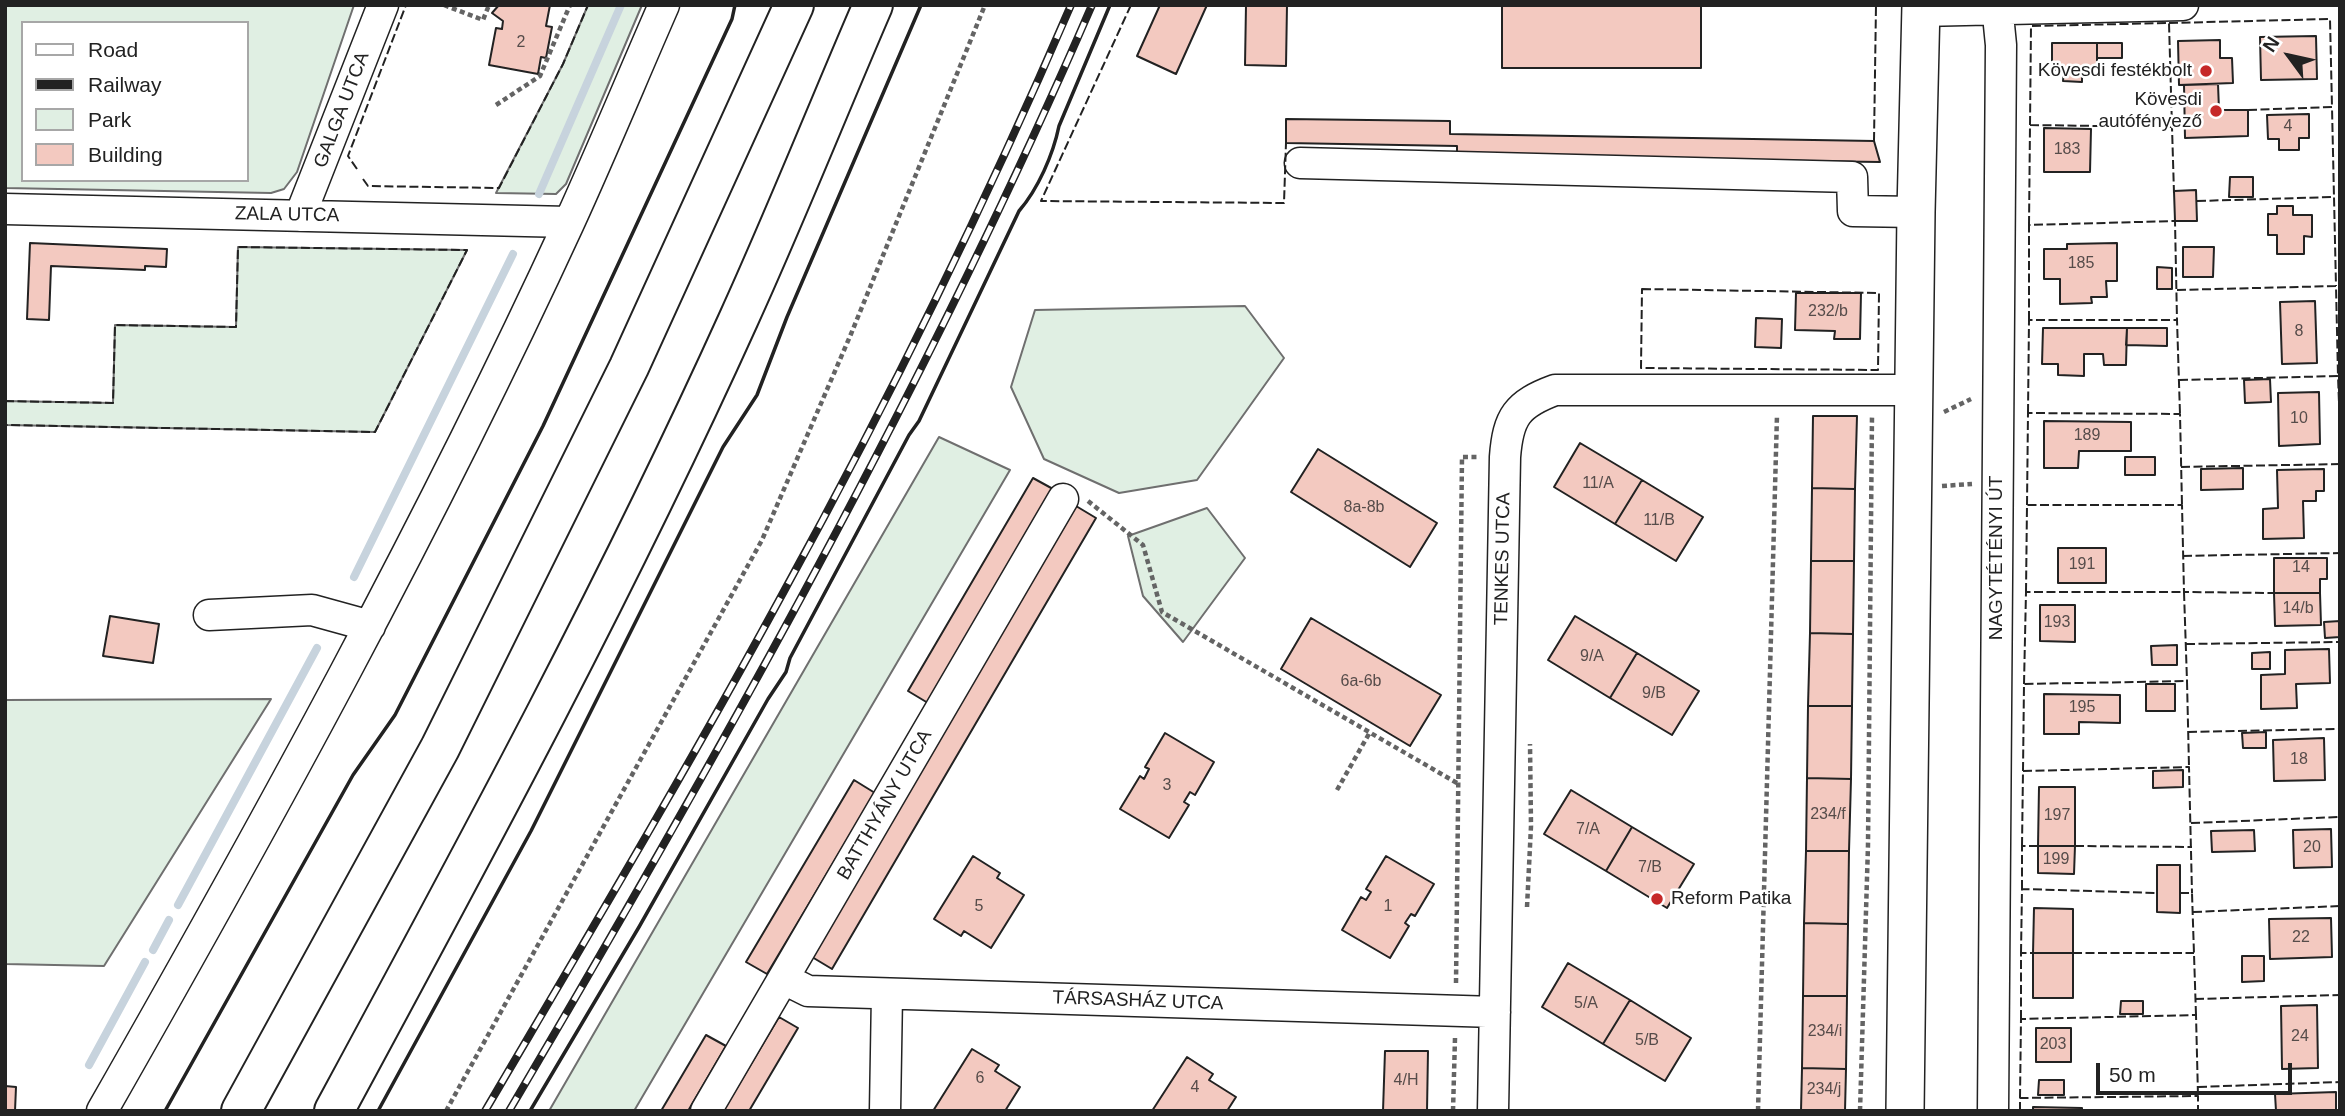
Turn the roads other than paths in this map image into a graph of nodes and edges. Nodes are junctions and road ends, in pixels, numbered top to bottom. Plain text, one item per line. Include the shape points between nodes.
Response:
1 (383, 5) edge
2 (664, 5) edge
3 (794, 5) edge
4 (873, 5) edge
5 (2183, 5) edge
6 (1997, 7) edge
7 (1921, 8) edge
8 (1300, 163) dead end
9 (5, 209) edge
10 (1916, 212) junction
11 (300, 216) junction
12 (569, 222) junction
13 (1914, 390) junction
14 (1063, 499) road end
15 (209, 615) dead end
16 (370, 625) junction
17 (784, 979) junction
18 (887, 993) junction
19 (1495, 1012) junction
20 (102, 1111) edge
21 (241, 1111) edge
22 (334, 1111) edge
23 (706, 1111) edge
24 (886, 1111) edge
25 (1493, 1111) edge
26 (1905, 1111) edge
27 (1993, 1111) edge

1 - 11 street, GALGA UTCA
2 - 12 street
3 - 21 highway via 629,367 440,748
4 - 22 highway via 740,317 663,480
5 - 6 street
6 - 7 street
6 - 27 street, NAGYTÉTÉNYI ÚT via 2001,45
7 - 10 main road
8 - 10 street via 1852,177 1853,211
9 - 11 street, ZALA UTCA
10 - 13 main road
11 - 12 street, ZALA UTCA
12 - 16 street
13 - 19 street, TENKES UTCA via 1555,390 1533,398 1517,412 1507,433 1506,457
13 - 26 main road
14 - 17 street, BATTHYÁNY UTCA
15 - 16 street via 312,610
16 - 20 street via 223,899
17 - 18 street, TÁRSASHÁZ UTCA via 808,991
17 - 23 street, BATTHYÁNY UTCA
18 - 19 street, TÁRSASHÁZ UTCA
18 - 24 street
19 - 25 street, TENKES UTCA

